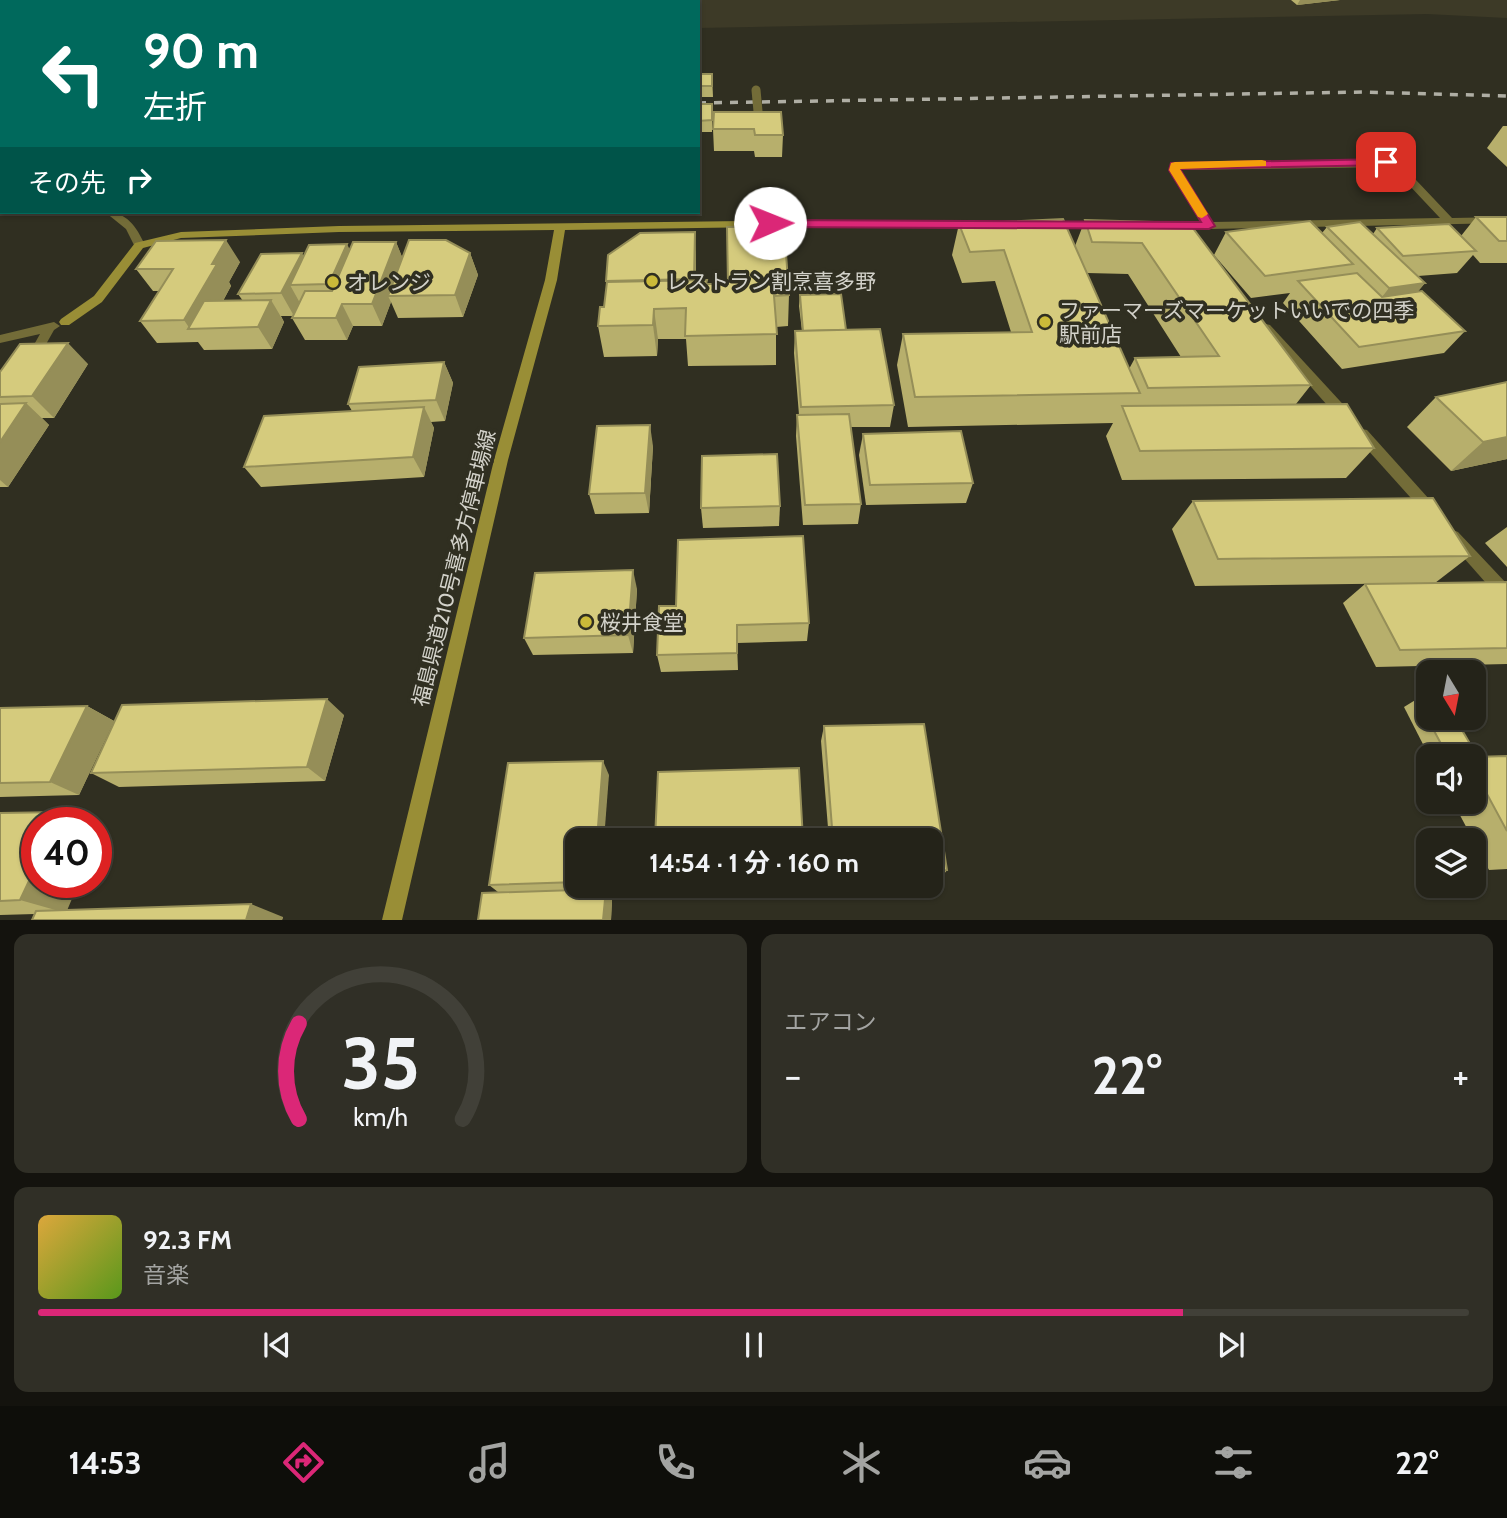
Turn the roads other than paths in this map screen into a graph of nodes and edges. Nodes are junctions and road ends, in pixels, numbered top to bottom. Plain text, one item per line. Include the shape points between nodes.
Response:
1 (756, 90) dead end
2 (760, 122) edge
3 (113, 214) edge
4 (1507, 220) edge
5 (1449, 221) junction
6 (988, 225) edge
7 (560, 226) junction
8 (1042, 226) edge
9 (1109, 226) edge
10 (1209, 226) junction
11 (1163, 227) edge
12 (139, 245) junction
13 (1258, 320) edge
14 (50, 327) junction
15 (0, 339) edge
16 (20, 375) edge
17 (1507, 595) edge
18 (392, 919) edge

1 - 2 street, bridge
3 - 12 street via 131,227
4 - 5 street
5 - 10 street
5 - 10 street via 1395,164 1175,166
6 - 7 street
7 - 12 street via 181,235
7 - 18 street, 福島県道210号喜多方停車場線 via 551,280 500,460
8 - 9 street
10 - 11 street via 1182,232
12 - 14 street via 98,299
13 - 17 street
14 - 15 street
14 - 16 street

